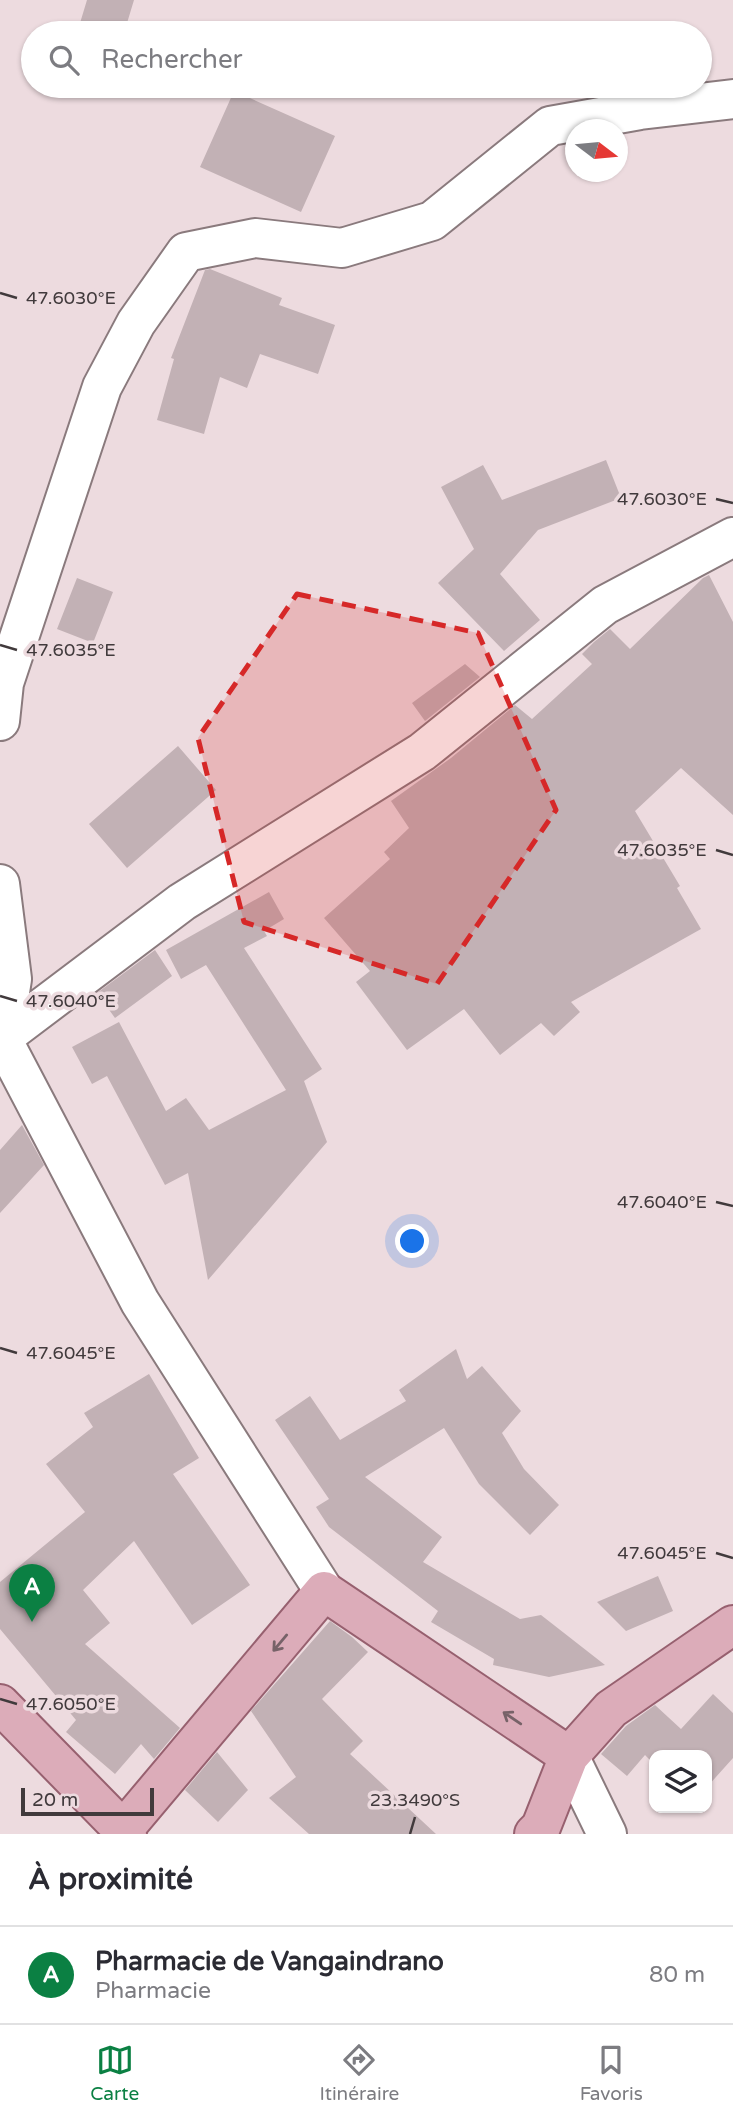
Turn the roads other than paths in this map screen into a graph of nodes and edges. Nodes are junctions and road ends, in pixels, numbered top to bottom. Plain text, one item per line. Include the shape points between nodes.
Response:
1 (733, 99) edge
2 (733, 537) edge
3 (0, 721) edge
4 (0, 884) edge
5 (2, 1036) edge
6 (324, 1591) junction
7 (733, 1625) edge
8 (0, 1704) edge
9 (569, 1756) junction
10 (125, 1832) edge
11 (534, 1834) edge
12 (607, 1834) edge

1 - 3 street via 550,126 432,221 342,248 255,238 186,252 136,323 102,387 4,683
2 - 5 street via 605,605 422,752 182,902
4 - 5 street via 12,979
5 - 6 street via 140,1302
9 -> 6 main road
6 -> 10 main road
7 - 9 main road via 611,1709
8 - 10 main road
9 - 11 main road via 541,1827
9 - 12 street

